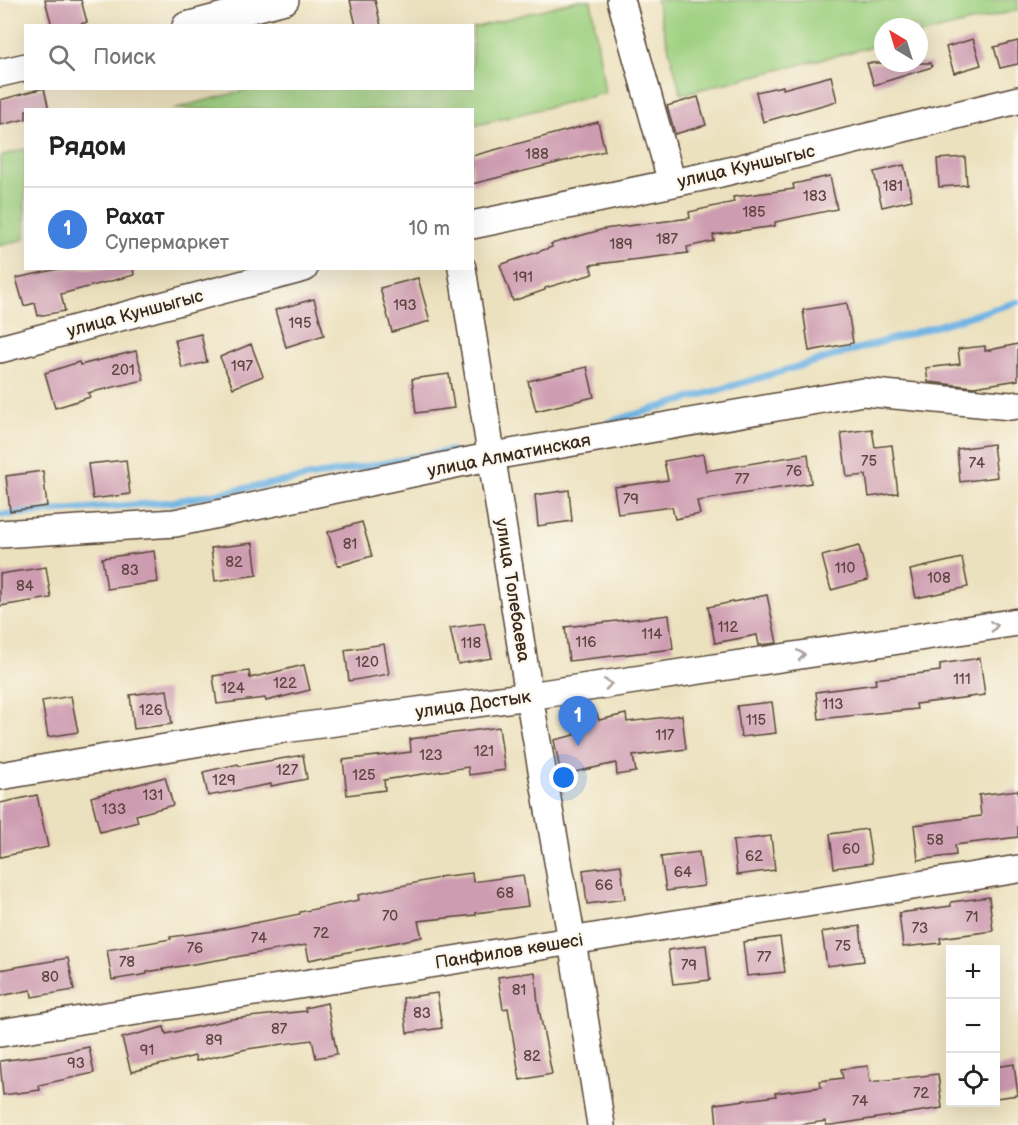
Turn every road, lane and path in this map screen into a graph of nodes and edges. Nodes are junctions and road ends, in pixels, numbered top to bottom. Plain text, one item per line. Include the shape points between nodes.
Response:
1 (285, 0) edge
2 (621, 0) edge
3 (194, 24) edge
4 (24, 67) edge
5 (0, 73) edge
6 (1018, 100) edge
7 (672, 183) junction
8 (474, 225) edge
9 (296, 270) edge
10 (462, 270) edge
11 (0, 349) edge
12 (1018, 405) edge
13 (493, 456) junction
14 (0, 534) edge
15 (1018, 622) edge
16 (530, 696) junction
17 (0, 776) edge
18 (1018, 868) edge
19 (572, 941) junction
20 (0, 1033) edge
21 (601, 1125) edge

1 - 3 street
2 - 7 street
4 - 5 street
6 - 7 street, улица Куншыгыс
7 - 8 street, улица Куншыгыс
9 - 11 street, улица Куншыгыс
10 - 13 street, улица Толебаева
12 - 13 street, улица Алматинская via 863,392
13 - 14 street, улица Алматинская via 174,523
13 - 16 street, улица Толебаева
16 -> 15 street, улица Достык
16 - 17 street, улица Достык via 254,733
16 - 19 street, улица Толебаева
18 - 19 street, Панфилов көшесі
19 - 20 street, Панфилов көшесі
19 - 21 street, улица Толебаева

